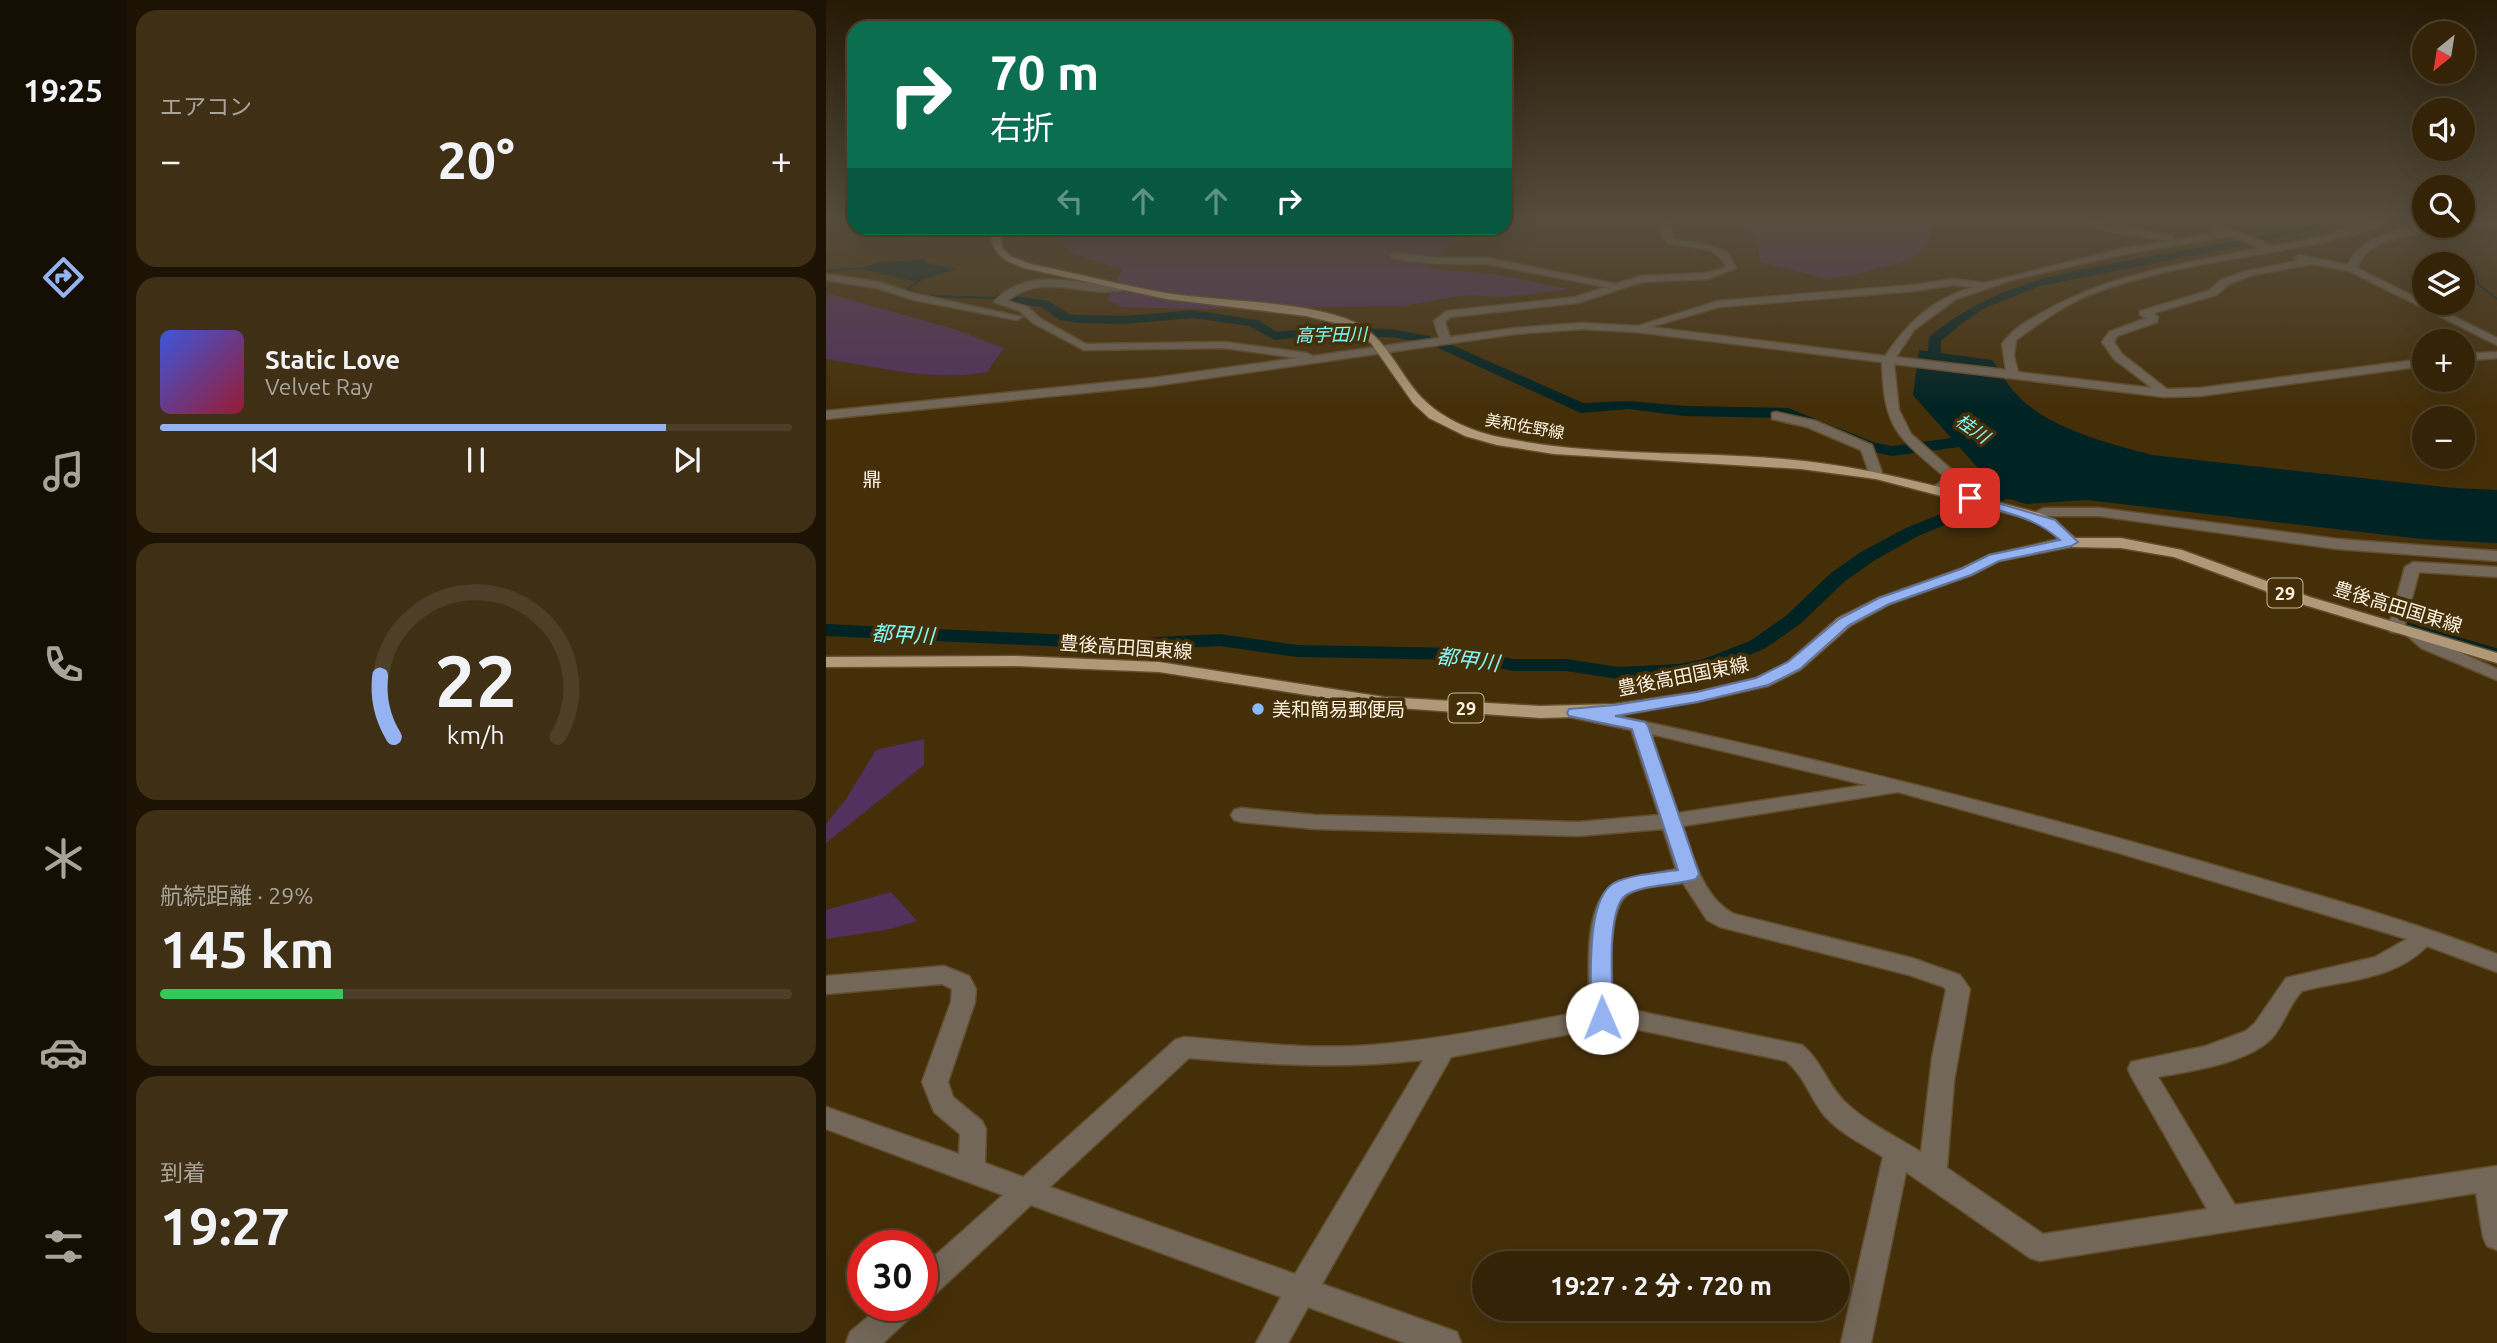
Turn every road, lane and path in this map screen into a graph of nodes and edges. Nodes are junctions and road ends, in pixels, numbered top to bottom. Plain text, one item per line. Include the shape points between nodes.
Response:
1 (863, 283) edge
2 (1034, 283) edge
3 (1053, 283) edge
4 (1104, 283) edge
5 (1601, 283) edge
6 (1630, 283) edge
7 (1949, 283) edge
8 (1961, 283) edge
9 (1997, 283) edge
10 (2118, 283) edge
11 (2224, 283) edge
12 (2381, 283) edge
13 (1988, 285) junction
14 (1123, 287) junction
15 (1617, 287) junction
16 (1665, 320) junction
17 (1037, 321) junction
18 (1636, 329) junction
19 (1446, 341) junction
20 (2497, 342) edge
21 (1768, 345) junction
22 (1384, 351) junction
23 (2497, 355) edge
24 (2475, 358) edge
25 (1324, 360) junction
26 (1891, 361) junction
27 (2412, 364) edge
28 (2011, 376) junction
29 (2164, 393) junction
30 (826, 415) edge
31 (1776, 416) dead end
32 (1876, 475) junction
33 (1940, 491) junction
34 (2028, 514) junction
35 (2071, 542) junction
36 (2497, 556) edge
37 (2497, 572) edge
38 (2404, 631) junction
39 (2497, 659) edge
40 (826, 662) edge
41 (2497, 674) edge
42 (1575, 713) junction
43 (1639, 726) junction
44 (1901, 786) junction
45 (1241, 815) dead end
46 (1671, 821) junction
47 (1689, 874) junction
48 (2423, 936) junction
49 (2497, 963) edge
50 (826, 985) edge
51 (1602, 1018) junction
52 (1443, 1048) junction
53 (826, 1118) edge
54 (1897, 1152) junction
55 (971, 1171) junction
56 (1933, 1174) junction
57 (2493, 1179) edge
58 (1028, 1192) junction
59 (2228, 1220) junction
60 (2497, 1237) edge
61 (938, 1273) edge
62 (1300, 1289) junction
63 (885, 1321) edge
64 (861, 1343) edge
65 (1271, 1343) edge
66 (1446, 1343) edge
67 (1856, 1343) edge

1 - 17 street
2 - 17 street via 1002,299
3 - 14 street via 1111,290
4 - 14 main road, 美和佐野線
5 - 15 street
6 - 15 street
7 - 16 street via 1717,304
8 - 13 street
9 - 13 street
10 - 28 street via 2083,294 2032,323 2008,344
11 - 29 street via 2212,293 2154,308 2144,313 2153,320 2109,338 2113,351
12 - 20 street
13 - 26 street via 1952,297 1923,316 1902,338
14 - 22 main road, 美和佐野線 via 1306,313 1344,323 1366,334
15 - 19 street via 1577,300 1445,314 1439,321
16 - 18 street
16 - 21 street
17 - 25 street via 1084,347 1224,345
18 - 19 street via 1555,327
18 - 21 street
19 - 22 street
21 - 26 street
22 - 25 street
22 - 32 main road, 美和佐野線 via 1424,408 1457,428 1493,440 1554,450 1801,465
23 - 24 street
25 - 30 street via 1115,387
26 - 28 street
26 - 33 street via 1889,391 1900,428 1953,477
27 - 29 street
28 - 29 street
31 - 32 street via 1811,424 1867,448
32 - 33 main road, 美和佐野線
33 - 34 main road, 美和佐野線
34 - 35 main road, 美和佐野線 via 2050,523
34 - 36 street via 2090,511 2326,543
35 - 38 main road, 豊後高田国東線 / 29 via 2121,543 2177,553
35 - 42 main road, 豊後高田国東線 / 29 via 1994,558 1884,601 1844,622 1794,666 1762,682 1697,697
37 - 38 street via 2413,567
38 - 39 main road, 豊後高田国東線 / 29
38 - 41 street
40 - 42 main road, 豊後高田国東線 / 29 via 1136,665 1354,698
42 - 43 street
43 - 44 street
43 - 46 street
44 - 46 street
44 - 48 street
45 - 46 street via 1315,822 1539,829
46 - 47 street
47 - 51 street via 1621,888 1614,895 1603,935
47 - 56 street via 1715,914 1728,921 1952,981 1958,989 1944,1043
48 - 49 street
48 - 59 street via 2399,957 2294,984 2263,1032 2250,1040 2210,1056 2140,1069
50 - 55 street via 944,975 961,982 963,1002 935,1082 943,1104 973,1129
51 - 52 street
51 - 54 street via 1616,1015 1793,1052 1804,1061 1833,1107
52 - 58 street via 1328,1057 1184,1047
52 - 62 street
53 - 55 street
54 - 56 street
54 - 67 street
55 - 58 street
56 - 59 street via 2040,1248
57 - 59 street
57 - 60 street
58 - 61 street
58 - 62 street
62 - 65 street
62 - 66 street
63 - 64 street

